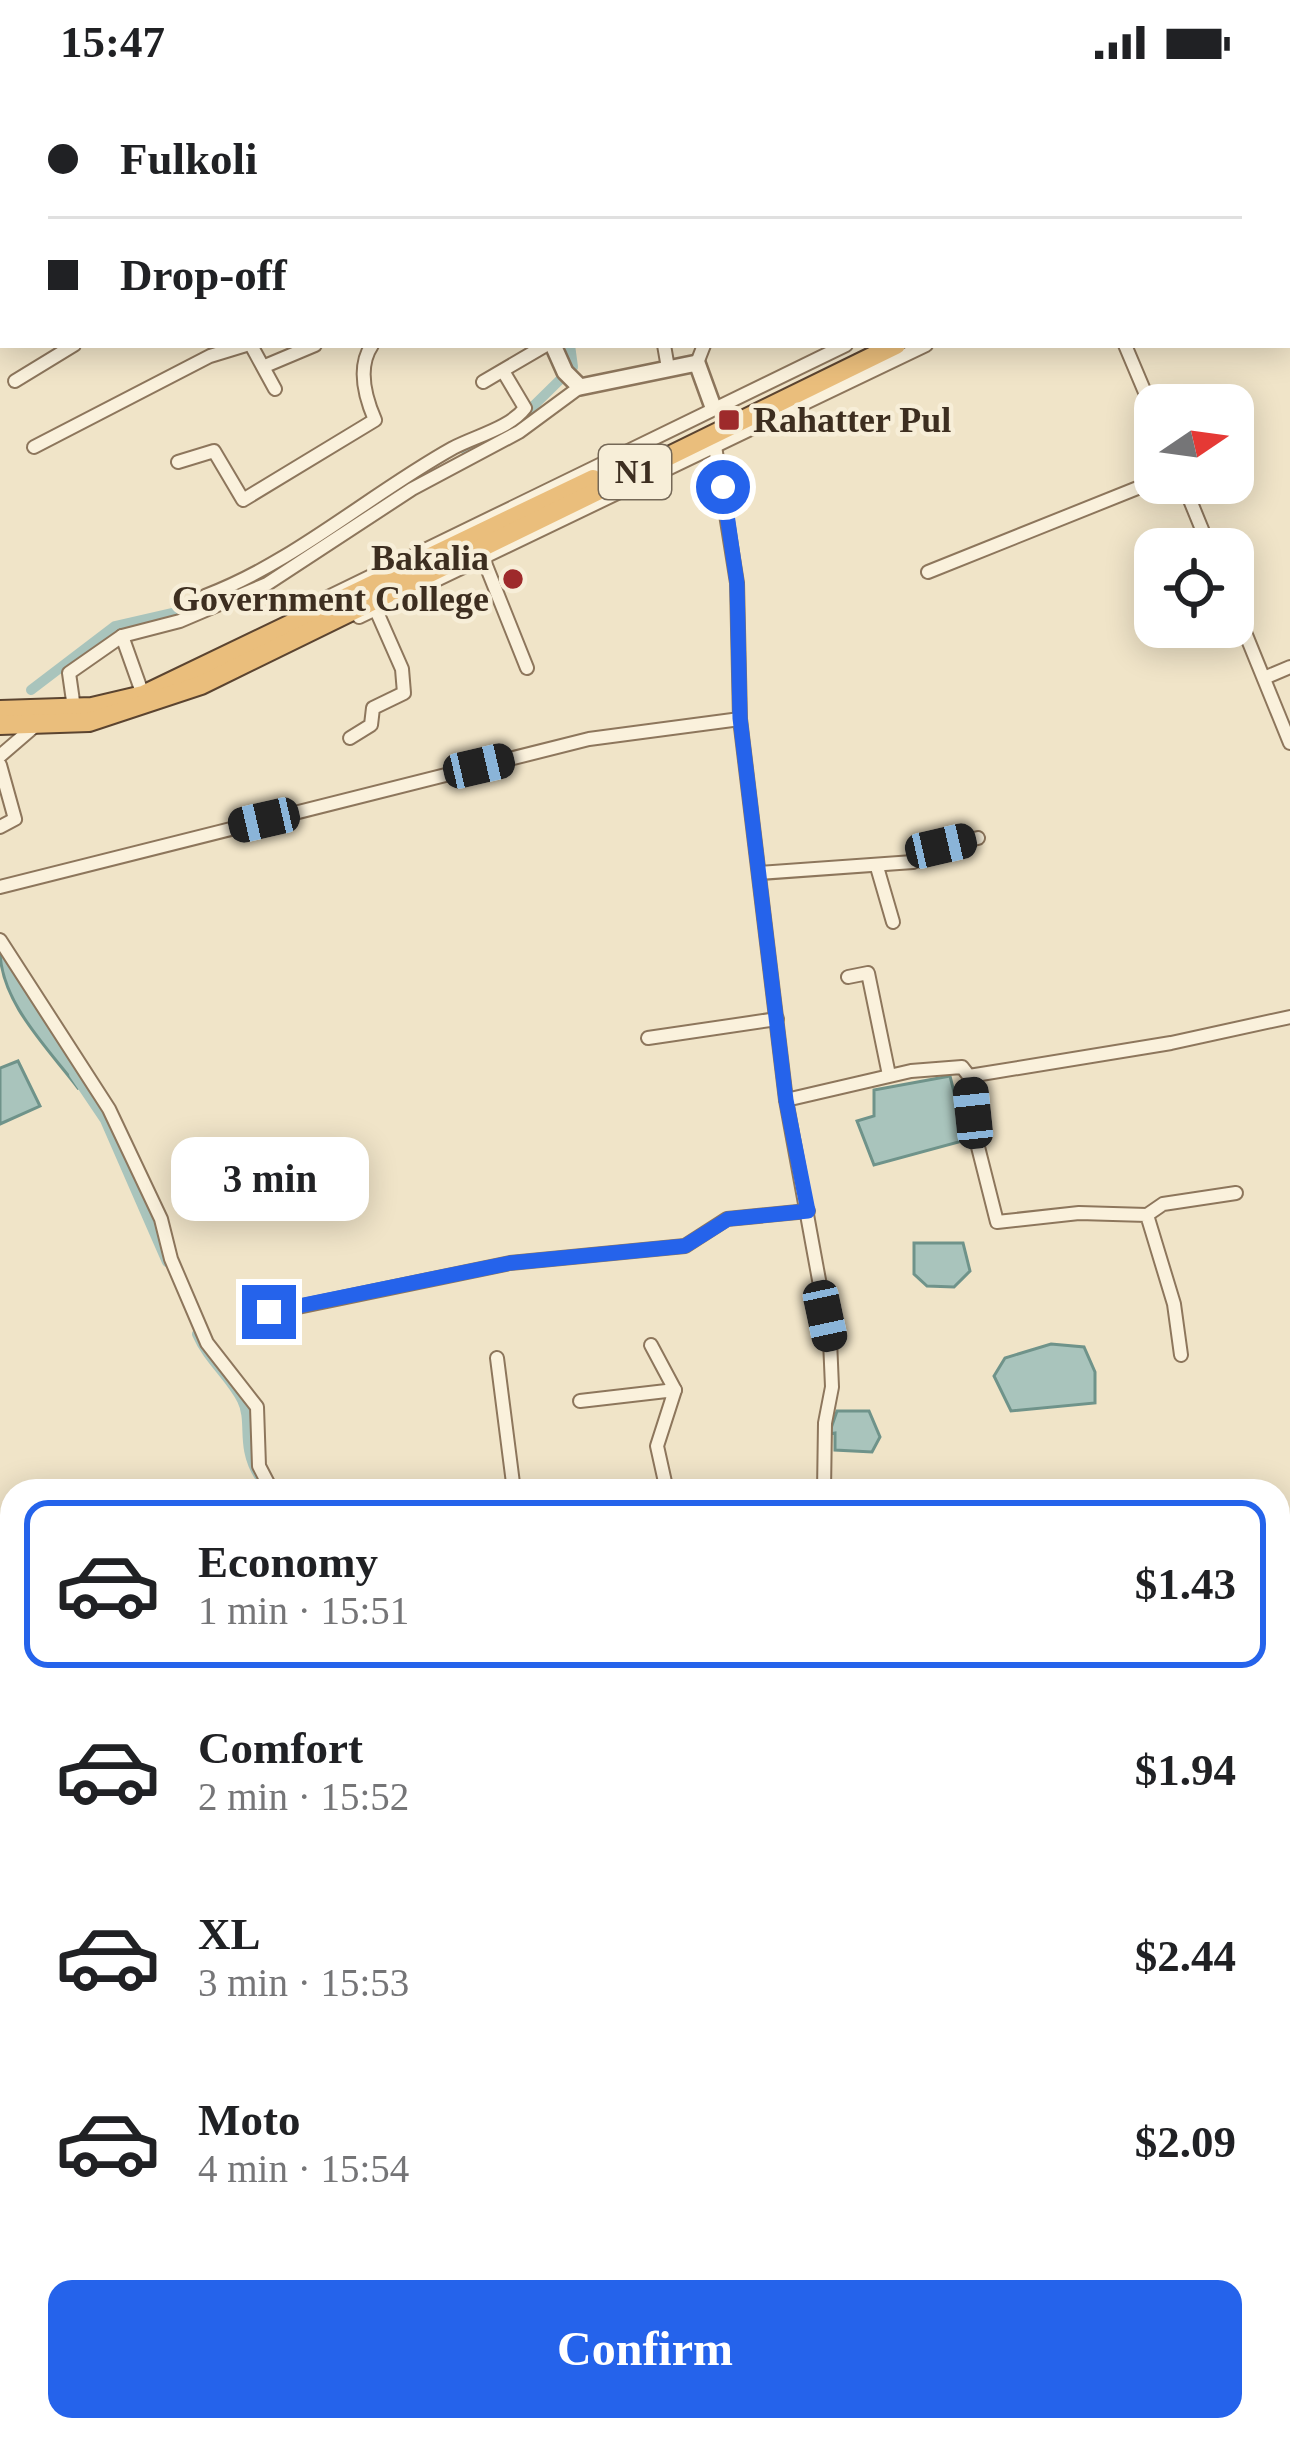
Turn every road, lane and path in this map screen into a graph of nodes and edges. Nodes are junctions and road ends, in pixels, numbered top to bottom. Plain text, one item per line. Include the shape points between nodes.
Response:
1 (69, 348) edge
2 (238, 348) edge
3 (250, 348) edge
4 (308, 348) edge
5 (370, 348) edge
6 (544, 348) edge
7 (551, 348) edge
8 (665, 348) edge
9 (703, 348) edge
10 (840, 348) edge
11 (864, 348) edge
12 (890, 348) edge
13 (920, 348) edge
14 (1126, 348) edge
15 (697, 363) junction
16 (265, 367) junction
17 (668, 368) junction
18 (502, 371) junction
19 (573, 380) junction
20 (15, 381) dead end
21 (483, 382) dead end
22 (1141, 384) edge
23 (275, 389) dead end
24 (713, 411) junction
25 (714, 444) junction
26 (34, 448) dead end
27 (178, 462) dead end
28 (1134, 489) edge
29 (483, 558) junction
30 (928, 572) dead end
31 (205, 596) dead end
32 (376, 610) junction
33 (310, 614) junction
34 (122, 636) junction
35 (1252, 648) edge
36 (227, 666) junction
37 (1290, 667) edge
38 (527, 668) dead end
39 (1264, 678) junction
40 (143, 695) junction
41 (74, 708) junction
42 (2, 711) edge
43 (740, 718) junction
44 (37, 724) junction
45 (350, 738) dead end
46 (1290, 743) edge
47 (0, 756) edge
48 (0, 765) edge
49 (0, 827) edge
50 (978, 838) dead end
51 (877, 867) junction
52 (760, 873) junction
53 (0, 887) edge
54 (893, 922) dead end
55 (0, 940) edge
56 (848, 977) dead end
57 (1290, 1017) edge
58 (776, 1019) junction
59 (647, 1038) dead end
60 (889, 1075) junction
61 (969, 1076) junction
62 (786, 1100) junction
63 (1236, 1193) dead end
64 (808, 1211) junction
65 (1148, 1214) junction
66 (269, 1312) dead end
67 (650, 1345) dead end
68 (1181, 1355) dead end
69 (497, 1358) dead end
70 (675, 1390) junction
71 (580, 1400) dead end
72 (266, 1479) edge
73 (512, 1479) edge
74 (664, 1479) edge
75 (824, 1479) edge

1 - 20 street
2 - 26 street
3 - 16 street
4 - 16 street
5 - 27 street via 364,397 375,420 282,478 243,500 214,452
6 - 18 street
7 - 19 street
8 - 17 street
9 - 15 street
10 - 24 street
11 - 33 highway, N1
12 - 36 highway, N1
13 - 25 street
14 - 22 street
15 - 17 street
15 - 24 street
16 - 23 street
17 - 19 street
18 - 21 street
18 - 31 street via 525,408 511,421
19 - 34 street via 519,433 412,489 267,584
24 - 33 street via 319,601
25 - 29 street
25 - 43 street via 737,583
28 - 30 street
29 - 32 street
29 - 38 street
32 - 36 street via 245,670
32 - 45 street via 404,693 373,708 371,725
33 - 36 highway, N1
34 - 40 street
34 - 41 street via 69,673
35 - 39 street
36 - 40 highway, N1
36 - 44 highway, N1 via 148,706 88,722
37 - 39 street
39 - 46 street
40 - 41 highway, N1
41 - 42 highway, N1
42 - 44 highway, N1
43 - 52 street
43 - 53 street via 589,739
44 - 47 street
48 - 49 street via 15,819
50 - 51 street via 941,846 927,859
51 - 52 street
51 - 54 street
52 - 58 street
55 - 72 street via 120,1130 207,1343 257,1407
56 - 60 street via 868,973
57 - 61 street
58 - 59 street
58 - 62 street
60 - 61 street via 962,1066
60 - 62 street
61 - 65 street via 997,1222
62 - 64 street
63 - 65 street via 1163,1204
64 - 66 street via 728,1219 685,1246 510,1263
64 - 75 street via 830,1340
65 - 68 street
67 - 70 street
69 - 73 street
70 - 71 street
70 - 74 street via 657,1447

